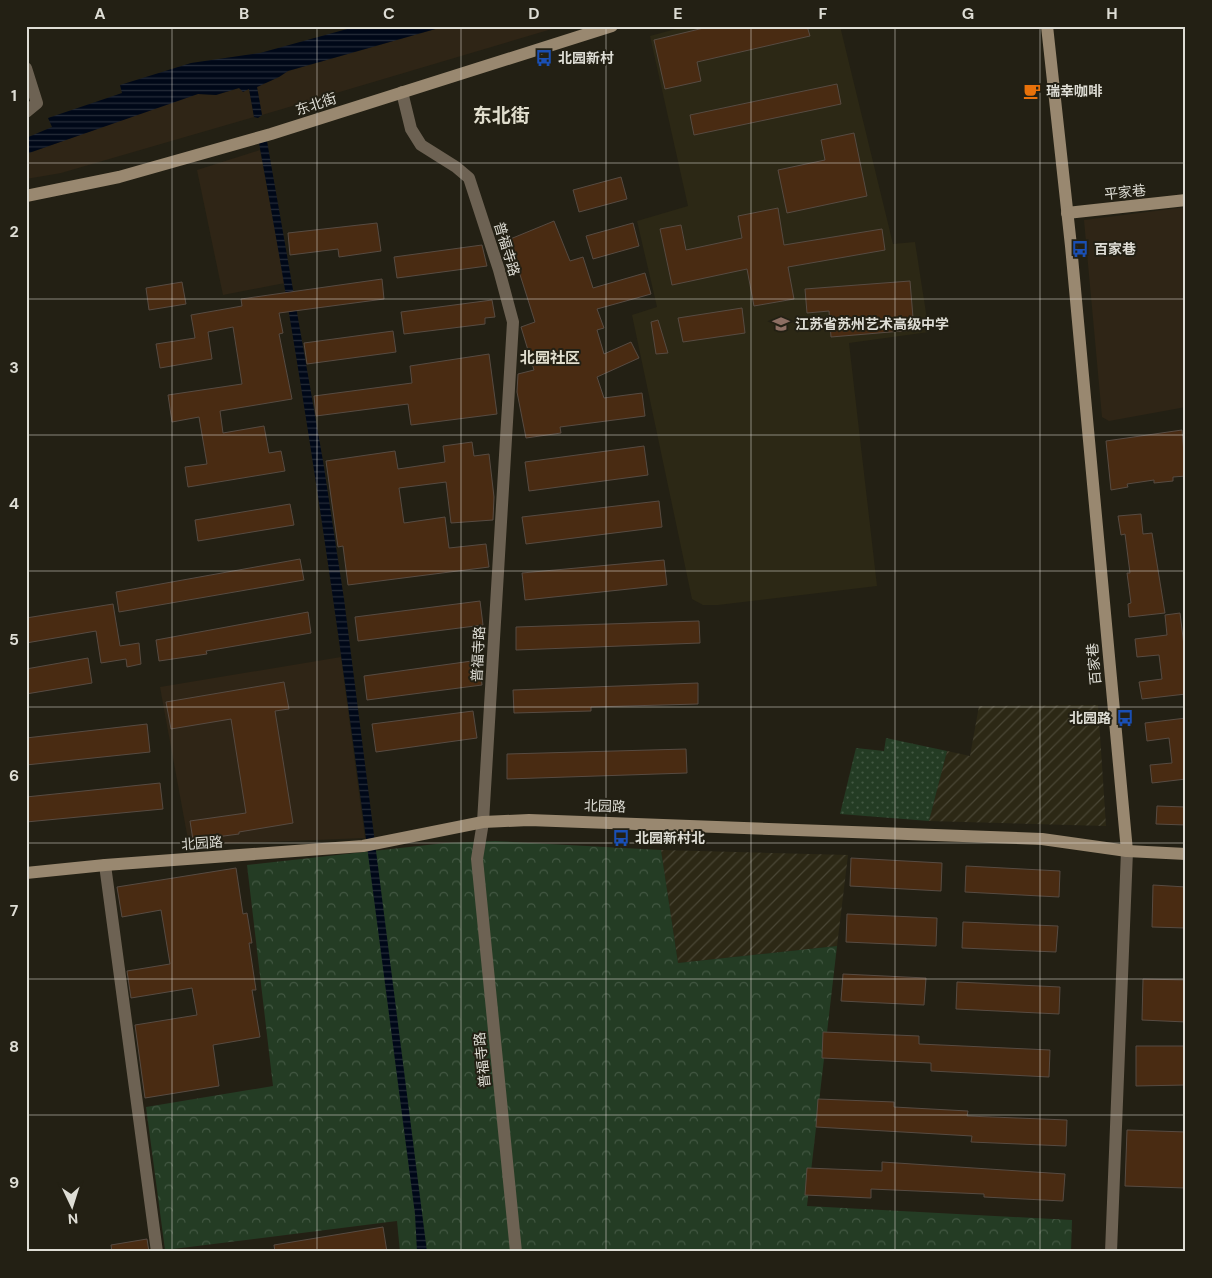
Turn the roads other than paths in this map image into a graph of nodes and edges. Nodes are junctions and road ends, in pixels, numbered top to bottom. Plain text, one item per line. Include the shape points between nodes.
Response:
1 (612, 26) edge
2 (1047, 26) edge
3 (597, 28) edge
4 (26, 68) edge
5 (402, 92) junction
6 (26, 112) edge
7 (26, 196) edge
8 (1186, 200) edge
9 (1067, 213) junction
10 (483, 822) junction
11 (1127, 851) junction
12 (1186, 854) edge
13 (105, 865) junction
14 (26, 873) edge
15 (157, 1252) edge
16 (516, 1252) edge
17 (1112, 1252) edge

1 - 3 street, 东北街
2 - 9 street, 百家巷
3 - 5 street, 东北街
4 - 6 street via 37,103
5 - 7 street, 东北街 via 144,170
5 - 10 street, 普福寺路 via 411,129 421,145 469,178 513,322
8 - 9 street, 平家巷
9 - 11 street, 百家巷
10 - 11 street, 北园路 via 571,820 1032,839
10 - 13 street, 北园路 via 378,845
10 - 16 street, 普福寺路 via 477,859
11 - 12 street, 北园路
11 - 17 street
13 - 14 street, 北园路
13 - 15 street

